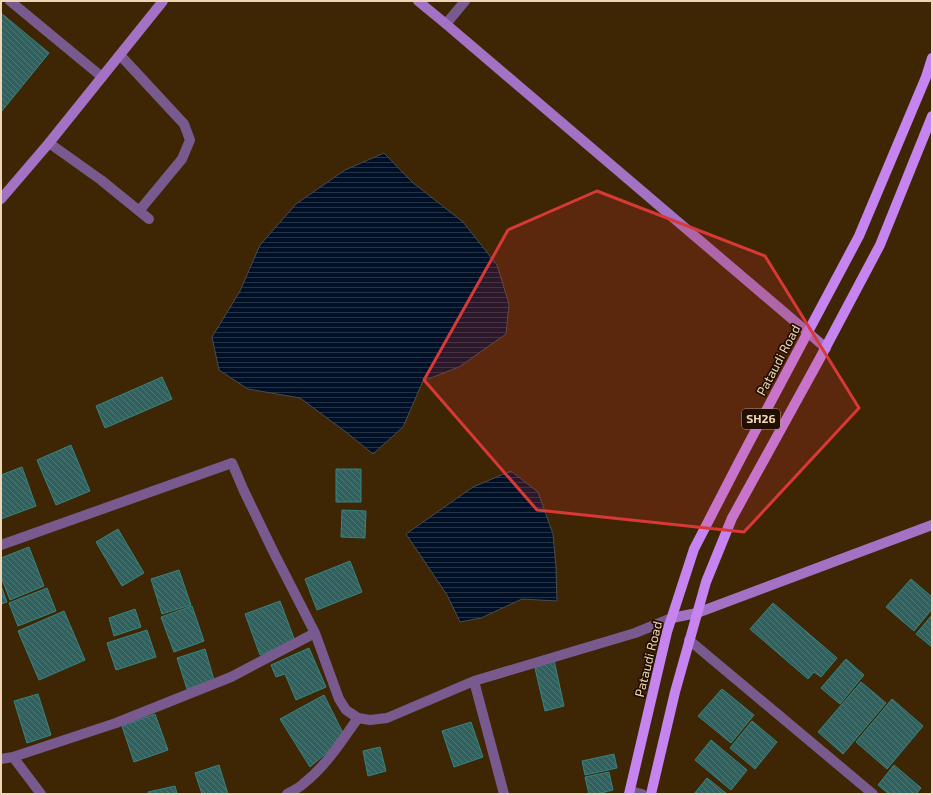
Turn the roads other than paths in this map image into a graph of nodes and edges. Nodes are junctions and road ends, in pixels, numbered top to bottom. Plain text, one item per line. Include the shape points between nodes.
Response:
1 (10, 1) edge
2 (163, 1) edge
3 (418, 1) edge
4 (466, 1) edge
5 (446, 24) junction
6 (120, 55) junction
7 (932, 58) edge
8 (102, 77) junction
9 (932, 116) edge
10 (49, 142) junction
11 (1, 199) edge
12 (140, 211) junction
13 (149, 219) dead end
14 (808, 332) junction
15 (826, 348) junction
16 (932, 526) edge
17 (1, 545) edge
18 (697, 613) junction
19 (672, 618) junction
20 (315, 633) junction
21 (689, 640) junction
22 (474, 681) junction
23 (358, 718) junction
24 (13, 757) junction
25 (1, 759) edge
26 (630, 792) edge
27 (41, 794) edge
28 (287, 794) edge
29 (504, 794) edge
30 (642, 794) edge
31 (651, 794) edge
32 (873, 794) edge

1 - 8 street
2 - 6 street
3 - 5 street
4 - 5 street
5 - 14 street
6 - 8 street
6 - 12 street via 184,124 190,140 182,159
7 - 14 main road, Pataudi Road / SH26 via 859,236
8 - 10 street
9 - 15 main road, SH26 via 880,245
10 - 11 street
10 - 12 street
12 - 13 street
14 - 15 street
14 - 19 main road, Pataudi Road / SH26 via 694,549
15 - 18 main road, SH26 via 732,518 706,582
16 - 18 street
17 - 20 street via 232,463 270,546
18 - 19 street
18 - 21 main road, SH26
19 - 22 street via 635,633
19 - 26 main road, Pataudi Road / SH26
20 - 23 street via 339,699 346,710
20 - 24 street via 231,677 116,723
21 - 31 main road, SH26
21 - 32 street
22 - 23 street via 387,718
22 - 29 street
23 - 28 street via 317,772
24 - 25 street
24 - 27 street
26 - 30 street

